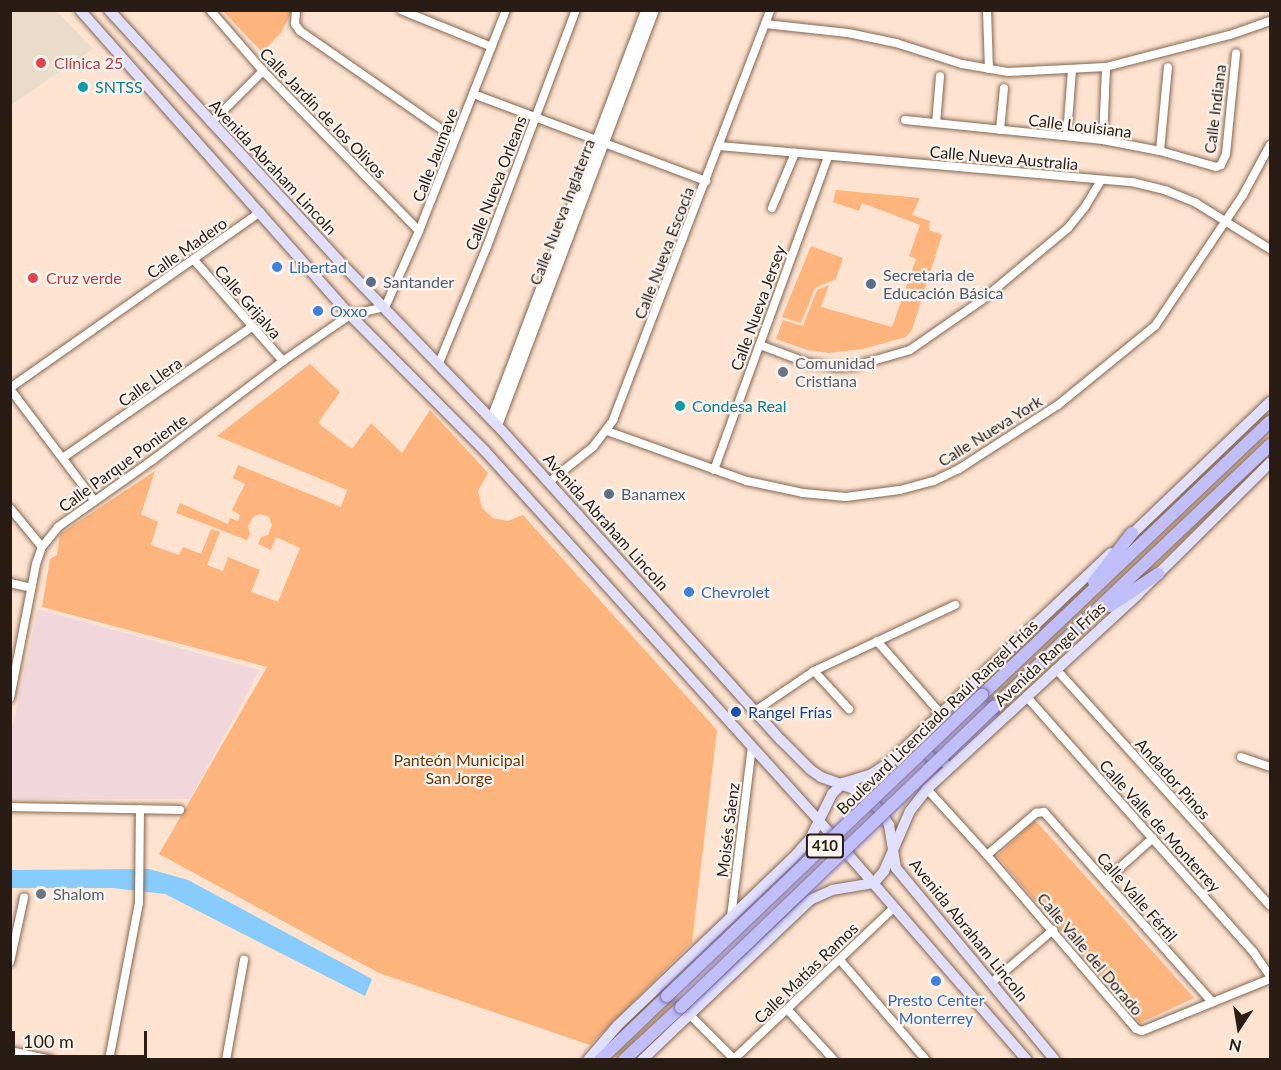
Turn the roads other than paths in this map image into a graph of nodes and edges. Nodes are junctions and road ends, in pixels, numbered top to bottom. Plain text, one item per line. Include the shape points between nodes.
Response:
1 (80, 10) edge
2 (109, 10) edge
3 (210, 10) edge
4 (296, 10) edge
5 (400, 10) edge
6 (506, 10) edge
7 (576, 10) edge
8 (645, 10) edge
9 (654, 10) edge
10 (770, 10) edge
11 (987, 10) edge
12 (1270, 21) edge
13 (765, 24) junction
14 (492, 47) junction
15 (1236, 53) dead end
16 (1106, 67) junction
17 (1168, 67) dead end
18 (988, 69) junction
19 (1072, 70) junction
20 (263, 71) junction
21 (940, 76) dead end
22 (1004, 88) dead end
23 (473, 94) junction
24 (536, 118) junction
25 (906, 120) dead end
26 (212, 123) junction
27 (936, 123) junction
28 (1000, 130) junction
29 (1067, 135) junction
30 (454, 138) junction
31 (1103, 140) junction
32 (600, 141) junction
33 (1270, 145) edge
34 (719, 146) junction
35 (1160, 151) junction
36 (795, 153) junction
37 (828, 156) junction
38 (1218, 166) joint
39 (1101, 180) junction
40 (706, 181) junction
41 (772, 208) dead end
42 (260, 212) junction
43 (1224, 222) junction
44 (419, 231) junction
45 (1270, 249) edge
46 (194, 260) junction
47 (384, 307) junction
48 (350, 315) junction
49 (252, 327) junction
50 (760, 345) junction
51 (283, 361) junction
52 (439, 363) junction
53 (10, 388) edge
54 (1270, 402) edge
55 (494, 422) junction
56 (1270, 422) edge
57 (607, 431) junction
58 (1270, 445) edge
59 (64, 458) junction
60 (1270, 463) edge
61 (714, 470) junction
62 (549, 482) junction
63 (94, 500) junction
64 (10, 508) edge
65 (1132, 533) junction
66 (42, 547) junction
67 (1158, 574) junction
68 (10, 583) edge
69 (31, 588) junction
70 (955, 605) dead end
71 (1067, 616) junction
72 (1082, 625) junction
73 (878, 642) junction
74 (1056, 669) junction
75 (814, 671) junction
76 (1026, 696) junction
77 (10, 698) edge
78 (849, 709) dead end
79 (755, 711) junction
80 (940, 714) junction
81 (926, 728) junction
82 (752, 747) junction
83 (904, 748) junction
84 (1241, 757) dead end
85 (959, 758) junction
86 (1270, 768) edge
87 (843, 783) junction
88 (930, 786) junction
89 (10, 807) edge
90 (140, 809) junction
91 (180, 810) dead end
92 (820, 822) junction
93 (1153, 838) junction
94 (894, 852) junction
95 (987, 855) junction
96 (1105, 881) junction
97 (874, 883) junction
98 (24, 898) dead end
99 (1270, 906) edge
100 (895, 907) junction
101 (735, 914) junction
102 (1053, 930) junction
103 (770, 938) junction
104 (761, 947) junction
105 (244, 960) dead end
106 (840, 960) junction
107 (10, 962) edge
108 (1270, 977) edge
109 (991, 983) junction
110 (1212, 1002) junction
111 (787, 1010) junction
112 (685, 1011) junction
113 (10, 1051) edge
114 (51, 1059) edge
115 (109, 1059) edge
116 (226, 1059) edge
117 (588, 1059) edge
118 (600, 1059) edge
119 (624, 1059) edge
120 (642, 1059) edge
121 (734, 1059) edge
122 (834, 1059) edge
123 (926, 1059) edge
124 (1027, 1059) edge
125 (1055, 1059) edge

1 - 42 main road
2 - 26 main road, Avenida Abraham Lincoln
3 - 20 street, Calle Jardín de los Olivos
4 - 30 street via 294,24 308,36
5 - 14 street
6 - 14 street, Calle Jaumave
7 - 24 street, Calle Nueva Orleans
8 - 32 street, Calle Nueva Inglaterra
9 - 32 street, Calle Nueva Inglaterra
10 - 13 street, Calle Nueva Escocia
11 - 18 street
12 - 16 street
13 - 18 street via 859,35
13 - 34 street, Calle Nueva Escocia
14 - 23 street, Calle Jaumave
15 - 38 street, Calle Indiana via 1226,154
16 - 19 street
16 - 31 street
17 - 35 street
18 - 19 street
19 - 29 street
20 - 26 street
20 - 44 street, Calle Jardín de los Olivos
21 - 27 street
22 - 28 street
23 - 24 street
23 - 30 street, Calle Jaumave
24 - 32 street
24 - 52 street, Calle Nueva Orleans
25 - 27 street, Calle Louisiana
26 - 47 main road, Avenida Abraham Lincoln
27 - 28 street, Calle Louisiana
28 - 29 street, Calle Louisiana
29 - 31 street, Calle Louisiana
30 - 44 street, Calle Jaumave
31 - 35 street, Calle Louisiana
32 - 40 street
32 - 55 street, Calle Nueva Inglaterra
33 - 43 street, Calle Nueva York
34 - 36 street, Calle Nueva Australia
34 - 40 street, Calle Nueva Escocia
35 - 38 street, Calle Louisiana
36 - 37 street, Calle Nueva Australia
36 - 41 street
37 - 39 street, Calle Nueva Australia
37 - 50 street, Calle Nueva Jersey
39 - 43 street, Calle Nueva Australia via 1132,182 1167,191
39 - 50 street via 1068,228 982,300 910,350 836,368 808,363
40 - 57 street, Calle Nueva Escocia
42 - 46 street, Calle Madero
42 - 48 main road
43 - 45 street, Calle Nueva Australia
43 - 61 street, Calle Nueva York via 1155,326 1058,405 959,469 924,484 846,497 779,489
44 - 47 street, Calle Jaumave
46 - 49 street, Calle Grijalva
46 - 53 street, Calle Madero
47 - 48 street
47 - 52 main road, Avenida Abraham Lincoln
48 - 51 street, Calle Parque Poniente
48 - 82 main road via 485,451
49 - 51 street, Calle Grijalva
49 - 59 street, Calle Llera
50 - 61 street, Calle Nueva Jersey
51 - 63 street, Calle Parque Poniente
52 - 55 main road, Avenida Abraham Lincoln
53 - 59 street
54 - 65 main road
55 - 62 main road, Avenida Abraham Lincoln
56 - 71 main road, Boulevard Licenciado Raúl Rangel Frías / 410
57 - 61 street, Calle Nueva York
57 - 62 street, Calle Nueva Escocia via 579,460
58 - 72 main road, Boulevard Licenciado Raúl Rangel Frías / 410
59 - 63 street
60 - 67 main road, Avenida Rangel Frías
62 - 79 main road, Avenida Abraham Lincoln
63 - 66 street, Calle Parque Poniente via 58,527
64 - 66 street
65 - 71 main road
65 - 80 main road
66 - 69 street, Calle Parque Poniente
67 - 72 main road
67 - 74 main road, Avenida Rangel Frías
68 - 69 street
69 - 77 street, Calle Parque Poniente
70 - 73 street
71 - 118 main road, Boulevard Licenciado Raúl Rangel Frías / 410, bridge
72 - 112 main road, Boulevard Licenciado Raúl Rangel Frías / 410, bridge
73 - 75 street
73 - 80 street
74 - 76 main road, Avenida Rangel Frías
74 - 99 street, Andador Pinos
75 - 78 street
75 - 79 street
76 - 85 main road, Avenida Rangel Frías
76 - 93 street, Calle Valle de Monterrey
79 - 87 main road, Avenida Abraham Lincoln via 811,770
80 - 81 main road
81 - 83 main road
81 - 85 main road via 924,750 934,761
82 - 92 main road
82 - 101 street, Moisés Sáenz
83 - 87 main road via 882,768
83 - 88 main road via 916,751 933,767
84 - 86 street
85 - 88 main road, Avenida Rangel Frías
87 - 92 main road via 832,794
87 - 94 main road, Avenida Abraham Lincoln via 877,807 889,825
88 - 94 main road, Avenida Rangel Frías via 910,810
88 - 95 street, Calle Valle del Dorado
89 - 90 street
90 - 91 street
90 - 115 street via 140,888
92 - 97 main road
92 - 101 main road via 793,858
93 - 96 street
93 - 108 street, Calle Valle de Monterrey via 1254,953
94 - 97 main road, Avenida Rangel Frías
94 - 109 main road, Avenida Abraham Lincoln via 896,868
95 - 96 street, Calle Valle Fértil via 1041,811 1047,813
95 - 102 street, Calle Valle del Dorado
96 - 110 street, Calle Valle Fértil
97 - 100 main road
97 - 103 main road via 832,890 810,900
98 - 107 street
100 - 106 street, Calle Matías Ramos
100 - 124 main road
101 - 103 main road via 748,910 763,917 771,931
101 - 104 main road via 734,928
101 - 117 main road via 617,1026
102 - 109 street
102 - 110 street, Calle Valle del Dorado via 1136,1029
103 - 104 main road
104 - 112 main road
105 - 116 street
106 - 111 street, Calle Matías Ramos
106 - 123 street
108 - 110 street, Calle Valle del Dorado
109 - 125 main road, Avenida Abraham Lincoln
111 - 121 street, Calle Matías Ramos
111 - 122 street
112 - 119 main road, Boulevard Licenciado Raúl Rangel Frías / 410
112 - 120 main road
112 - 121 street
113 - 114 street

